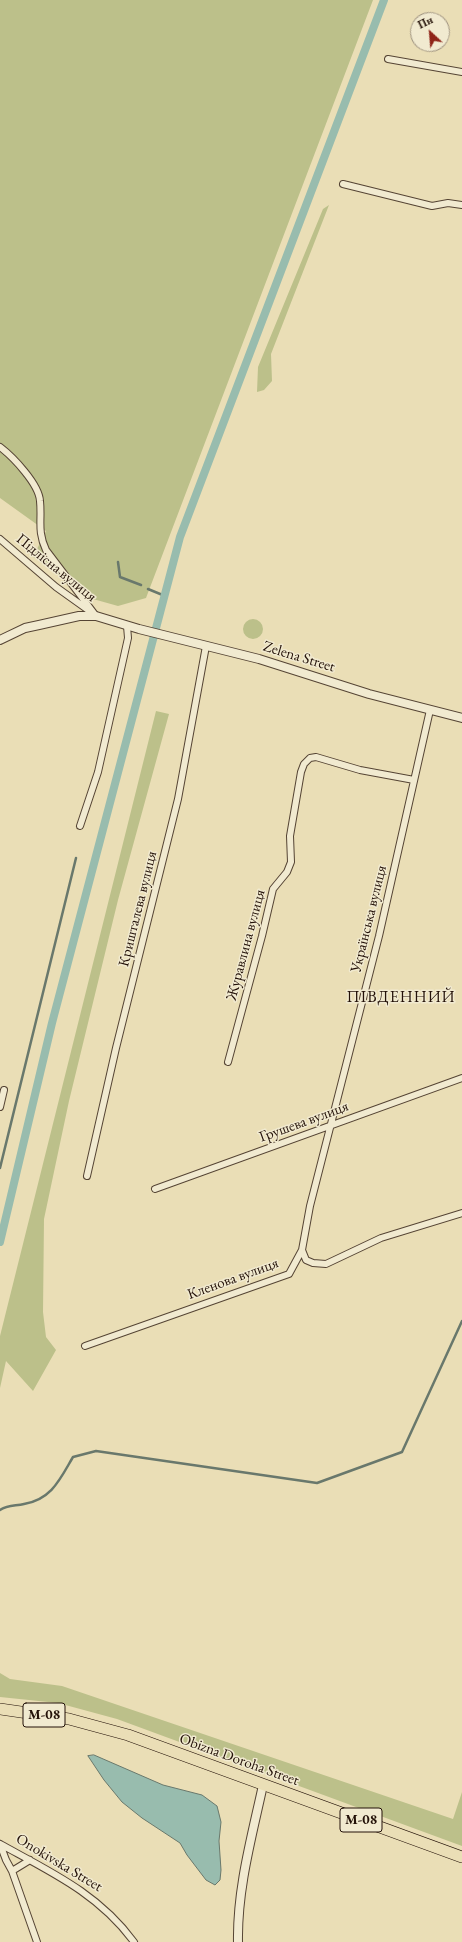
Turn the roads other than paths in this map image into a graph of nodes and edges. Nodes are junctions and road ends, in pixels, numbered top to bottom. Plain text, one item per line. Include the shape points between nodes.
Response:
1 (388, 59) dead end
2 (462, 72) edge
3 (343, 184) dead end
4 (462, 205) edge
5 (0, 447) edge
6 (0, 539) edge
7 (96, 616) junction
8 (127, 626) junction
9 (0, 640) edge
10 (206, 646) junction
11 (430, 710) junction
12 (462, 718) edge
13 (414, 780) junction
14 (80, 826) dead end
15 (228, 1062) dead end
16 (462, 1078) edge
17 (4, 1090) dead end
18 (0, 1107) edge
19 (331, 1125) junction
20 (87, 1176) dead end
21 (155, 1190) dead end
22 (462, 1213) edge
23 (302, 1250) junction
24 (85, 1346) dead end
25 (0, 1709) edge
26 (263, 1785) junction
27 (0, 1844) edge
28 (462, 1857) edge
29 (30, 1860) junction
30 (12, 1871) junction
31 (37, 1942) edge
32 (134, 1942) edge
33 (238, 1942) edge

1 - 2 street
3 - 4 street via 432,206 448,203
5 - 7 street via 30,480 40,499 40,538 46,550
6 - 7 street, Підлісна вулиця via 56,587
7 - 8 street, Zelena Street
7 - 9 street, Zelena Street via 79,616 25,628
8 - 10 street, Zelena Street
8 - 14 street via 128,638 98,772
10 - 11 street, Zelena Street via 259,659 369,694
10 - 20 street, Кришталева вулиця via 178,799
11 - 12 street, Zelena Street
11 - 13 street, Українська вулиця
13 - 15 street, Журавлина вулиця via 360,770 316,757 310,758 304,764 290,836 291,862 273,889
13 - 19 street, Українська вулиця via 379,936
16 - 19 street, Грушева вулиця
17 - 18 street
19 - 21 street, Грушева вулиця
19 - 23 street, Українська вулиця via 310,1206
22 - 23 street via 381,1238 326,1264 306,1260
23 - 24 street, Кленова вулиця via 289,1274
25 - 26 highway, Obizna Doroha Street / М-08 via 87,1723 128,1735
26 - 28 highway, Obizna Doroha Street / М-08
26 - 33 street via 244,1874 238,1917
27 - 29 street, Onokivska Street
27 - 30 street
29 - 30 street
29 - 32 street, Onokivska Street via 94,1899 115,1918
30 - 31 street

